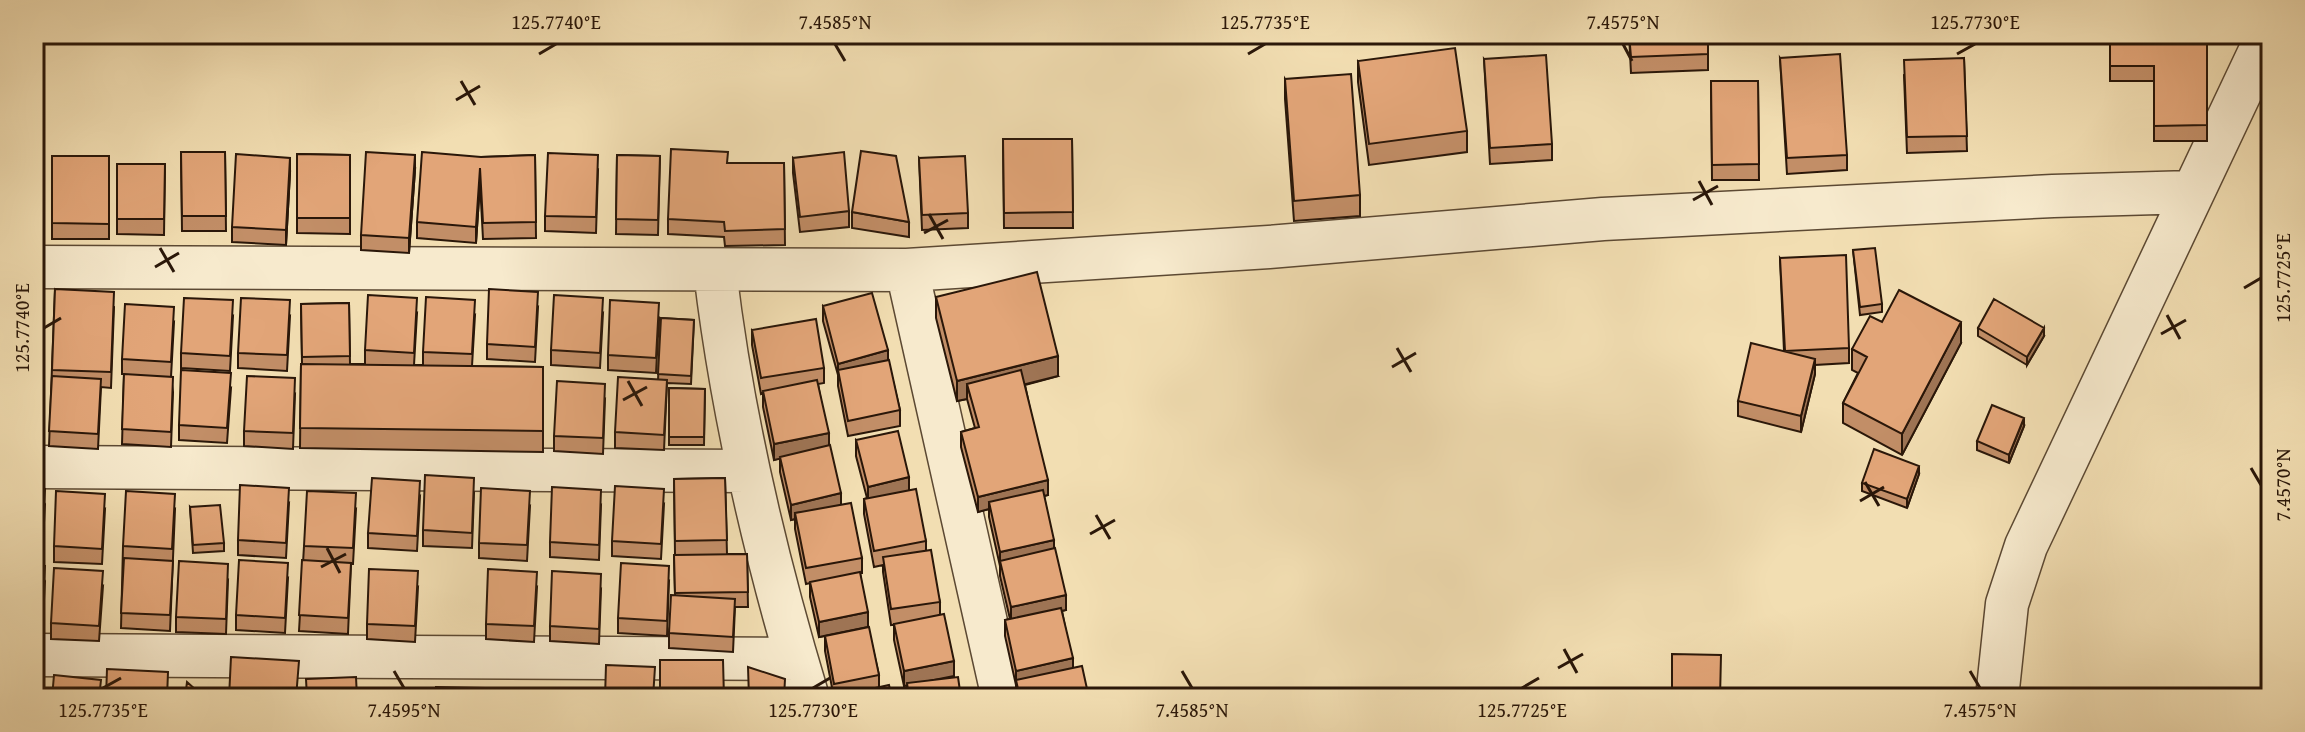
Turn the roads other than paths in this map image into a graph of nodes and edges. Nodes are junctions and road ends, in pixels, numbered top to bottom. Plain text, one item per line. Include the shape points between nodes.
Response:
1 (2268, 34) edge
2 (2192, 192) junction
3 (34, 267) edge
4 (907, 270) junction
5 (715, 271) junction
6 (34, 467) edge
7 (748, 471) junction
8 (34, 655) edge
9 (796, 659) junction
10 (808, 698) edge
11 (1003, 698) edge
12 (1997, 698) edge

1 - 2 street
2 - 4 street via 1603,219
2 - 12 street via 2026,546 2007,604
3 - 5 street
4 - 5 street
4 - 11 street
5 - 7 street
6 - 7 street
7 - 9 street
8 - 9 street
9 - 10 street

